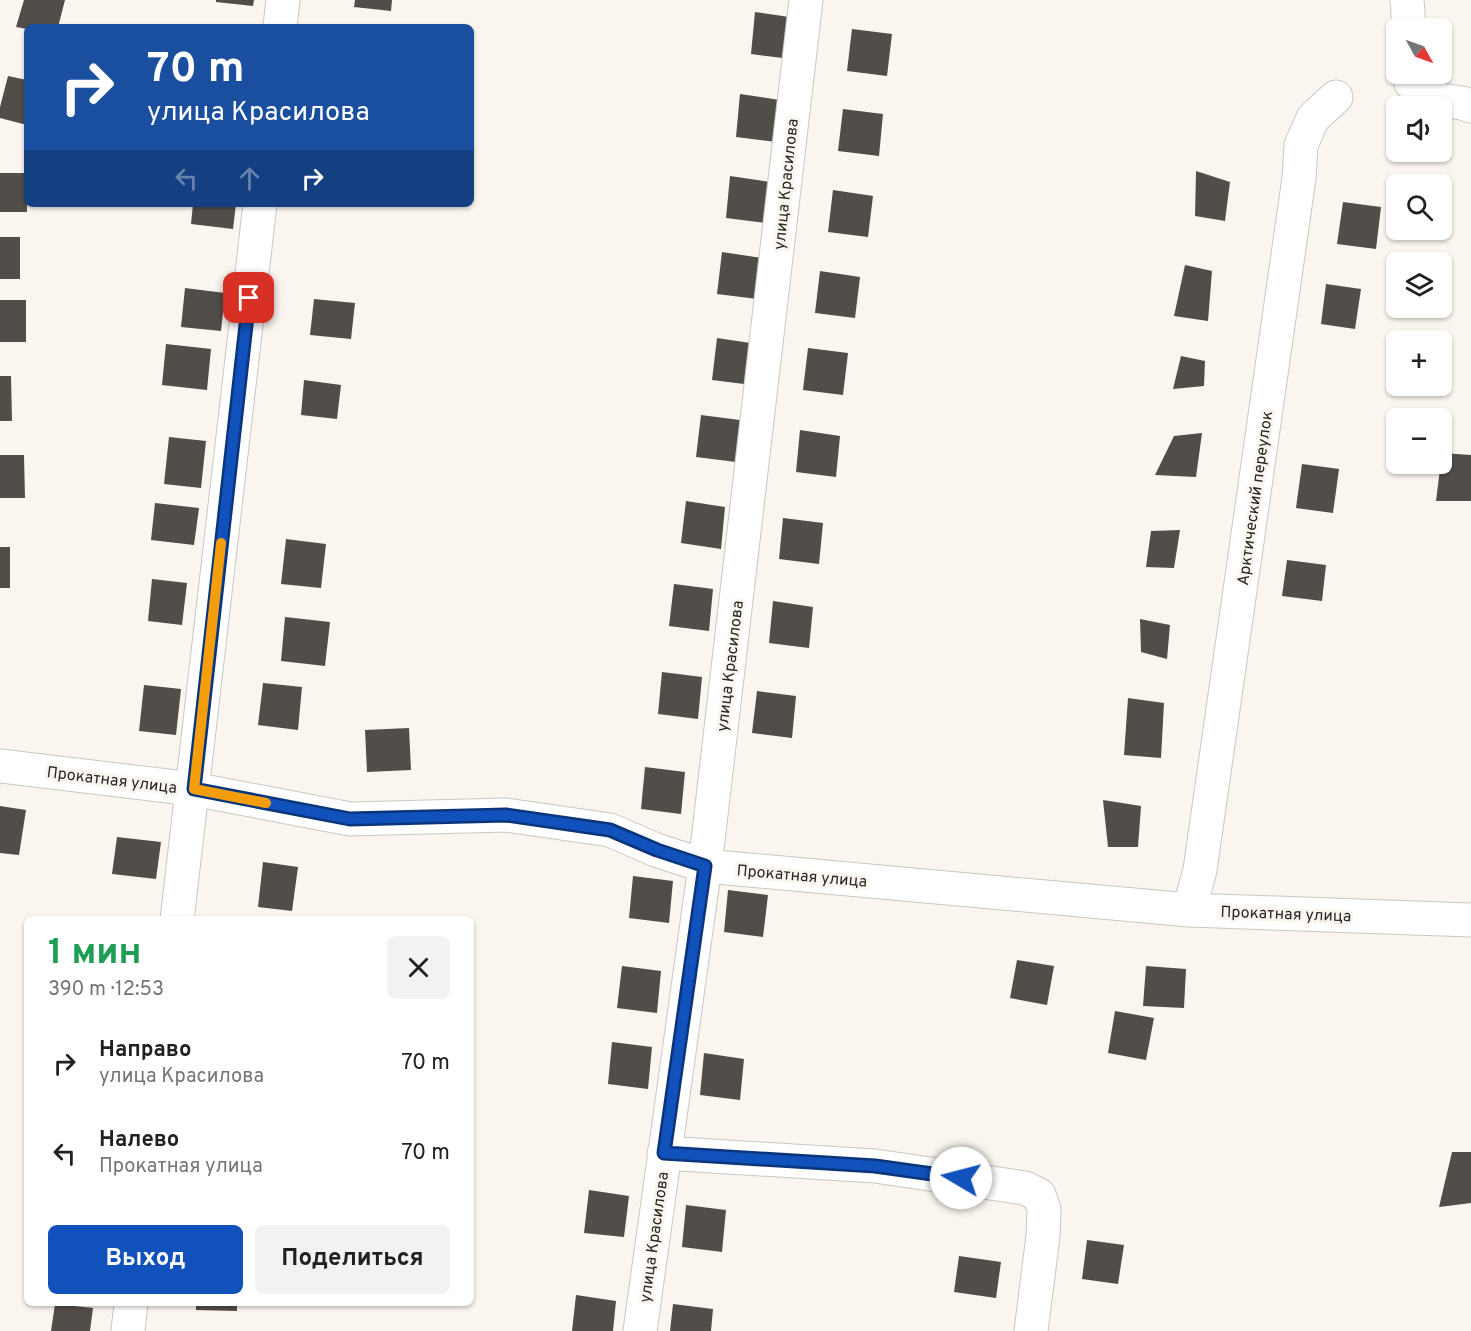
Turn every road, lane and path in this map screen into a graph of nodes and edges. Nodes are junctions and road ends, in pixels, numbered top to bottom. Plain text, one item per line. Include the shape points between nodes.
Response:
1 (283, 0) edge
2 (806, 0) edge
3 (1407, 0) edge
4 (1408, 18) edge
5 (280, 24) edge
6 (1412, 84) edge
7 (1336, 97) dead end
8 (1471, 106) edge
9 (260, 207) edge
10 (0, 766) edge
11 (194, 789) junction
12 (705, 866) junction
13 (1189, 910) junction
14 (178, 916) edge
15 (1471, 920) edge
16 (664, 1153) junction
17 (131, 1306) edge
18 (128, 1331) edge
19 (640, 1331) edge
20 (1031, 1331) edge

1 - 5 street
2 - 12 street, улица Красилова
3 - 4 street
6 - 8 street via 1432,99
7 - 13 street, Арктический переулок via 1313,118 1301,145 1200,870
9 - 11 street
10 - 11 street, Прокатная улица
11 - 12 street, Прокатная улица via 350,819 506,815 610,830
11 - 14 street
12 - 13 street, Прокатная улица
12 - 16 street, улица Красилова
13 - 15 street, Прокатная улица
16 - 19 street, улица Красилова
16 - 20 street via 875,1166 1024,1188 1039,1195 1044,1209 1043,1236
17 - 18 street

